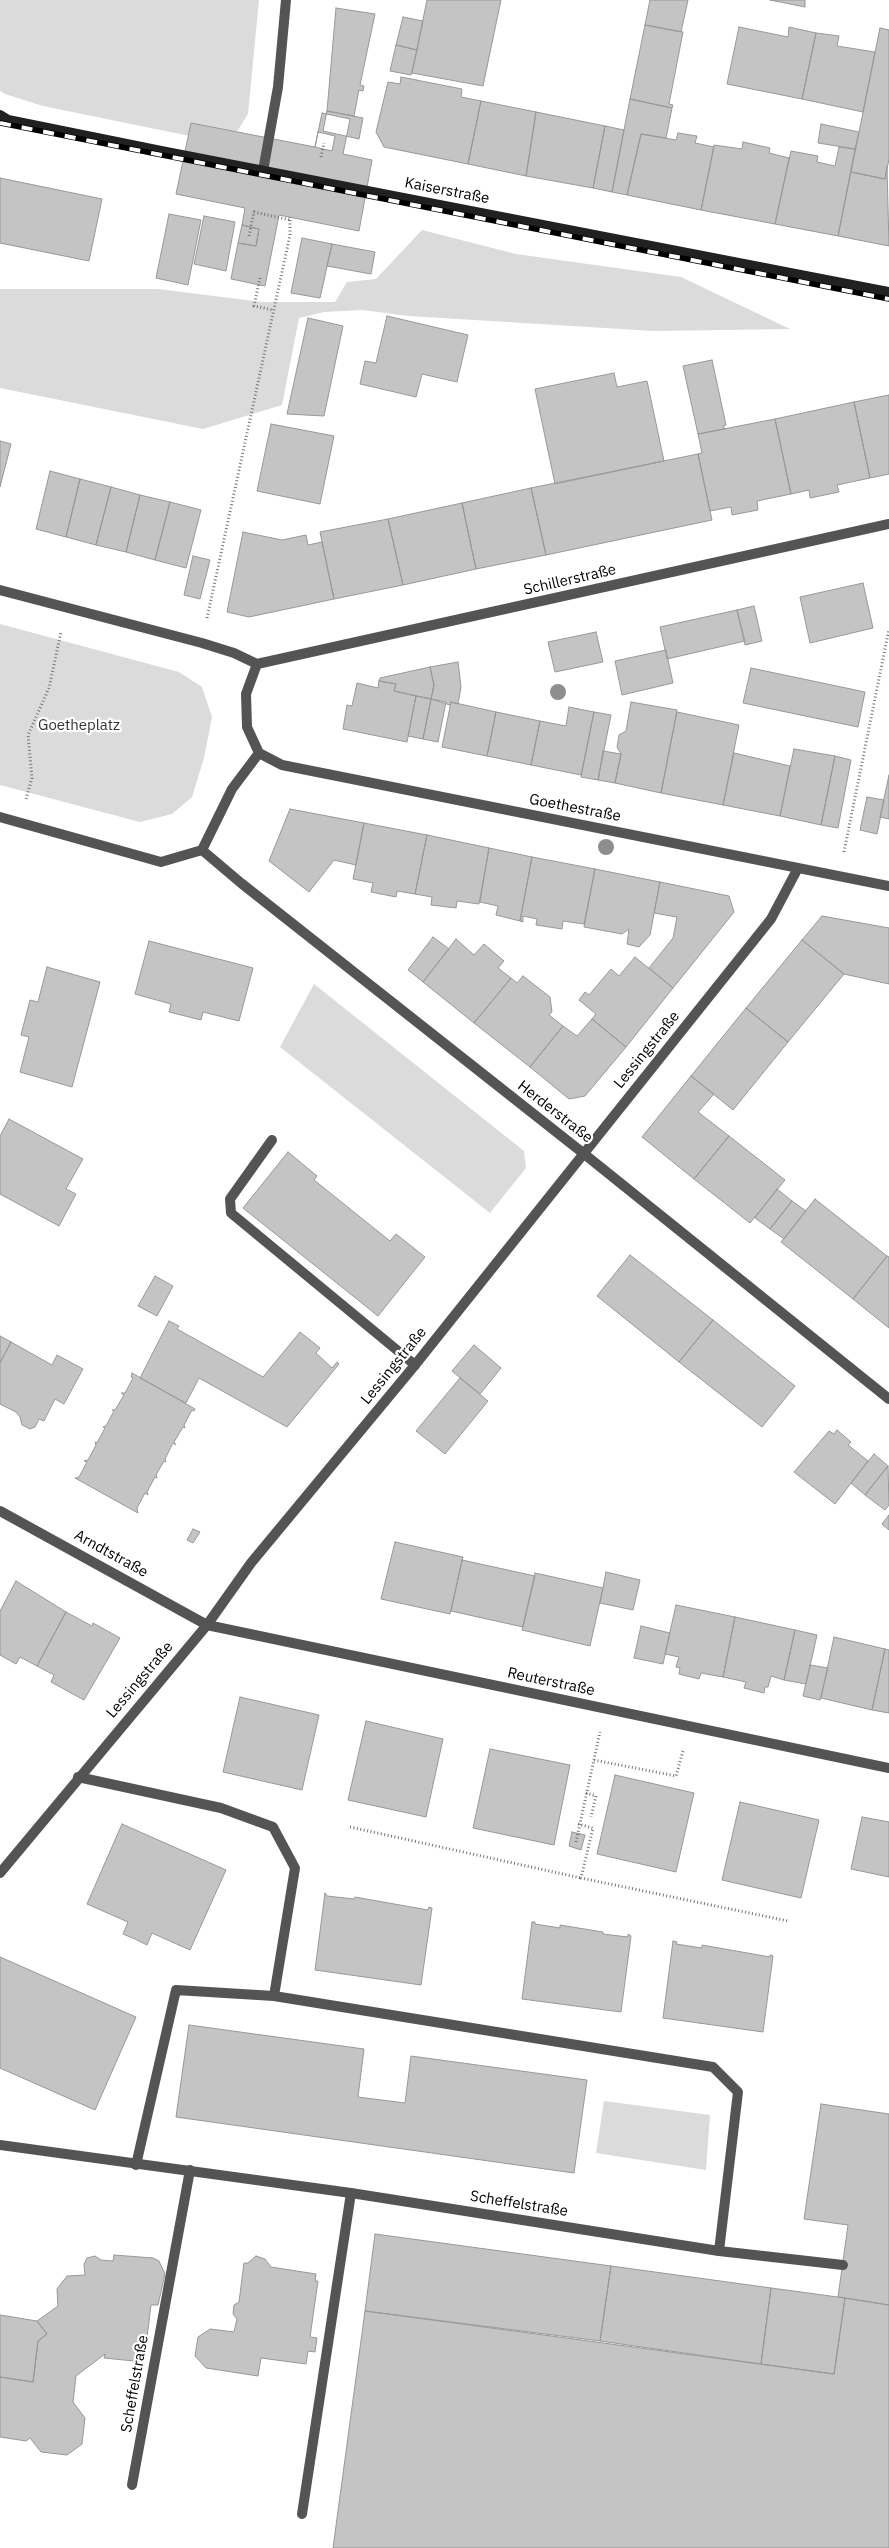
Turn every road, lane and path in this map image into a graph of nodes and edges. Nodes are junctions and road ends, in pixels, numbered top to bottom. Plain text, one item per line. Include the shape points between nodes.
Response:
1 (286, 0) edge
2 (3, 119) edge
3 (324, 143) dead end
4 (322, 151) dead end
5 (263, 171) junction
6 (248, 236) dead end
7 (260, 278) dead end
8 (889, 292) edge
9 (274, 310) junction
10 (889, 524) edge
11 (0, 590) edge
12 (67, 607) junction
13 (889, 629) edge
14 (202, 643) junction
15 (257, 664) junction
16 (259, 753) junction
17 (0, 817) edge
18 (19, 823) junction
19 (202, 850) junction
20 (798, 868) junction
21 (838, 876) junction
22 (889, 886) edge
23 (272, 1140) dead end
24 (584, 1153) junction
25 (415, 1365) junction
26 (889, 1399) edge
27 (0, 1511) edge
28 (207, 1624) junction
29 (689, 1726) junction
30 (598, 1741) dead end
31 (594, 1760) junction
32 (889, 1768) edge
33 (78, 1777) junction
34 (586, 1792) junction
35 (591, 1817) dead end
36 (578, 1824) junction
37 (350, 1827) dead end
38 (576, 1842) dead end
39 (0, 1873) edge
40 (581, 1878) junction
41 (788, 1921) dead end
42 (274, 1996) junction
43 (0, 2145) edge
44 (136, 2166) junction
45 (190, 2170) junction
46 (351, 2193) junction
47 (719, 2251) junction
48 (843, 2265) dead end
49 (132, 2485) dead end
50 (302, 2514) dead end

1 - 5 street via 278,86
2 - 5 main road, Kaiserstraße
3 - 4 path
5 - 8 main road, Kaiserstraße
6 - 9 path via 254,212 290,218 290,235
7 - 9 path via 254,306
9 - 14 path
10 - 15 street, Schillerstraße
11 - 12 street
12 - 14 street
12 - 18 path via 49,688 28,734 32,778
13 - 21 path
14 - 15 street
15 - 16 street via 246,694 247,726
16 - 19 street via 232,789
16 - 20 street, Goethestraße via 282,765
17 - 18 street
18 - 19 street via 160,862
19 - 24 street, Herderstraße
20 - 21 street, Goethestraße
20 - 24 street, Lessingstraße via 772,919
21 - 22 street, Goethestraße
23 - 25 street via 230,1199 231,1213
24 - 25 street, Lessingstraße
24 - 26 street, Herderstraße
25 - 28 street, Lessingstraße via 251,1562
27 - 28 street, Arndtstraße
28 - 29 street, Reuterstraße
28 - 33 street, Lessingstraße
29 - 31 path via 676,1776
29 - 32 street, Reuterstraße
30 - 31 path
31 - 34 path
33 - 39 street, Lessingstraße
33 - 42 street via 222,1808 273,1827 295,1868
34 - 35 path via 596,1796
34 - 36 path
36 - 38 path
36 - 40 path via 593,1828
37 - 40 path
40 - 41 path
42 - 44 street via 176,1990
42 - 47 street via 713,2067 738,2092
43 - 44 street, Scheffelstraße
44 - 45 street, Scheffelstraße
45 - 46 street, Scheffelstraße
45 - 49 street, Scheffelstraße
46 - 47 street, Scheffelstraße
46 - 50 street
47 - 48 street, Scheffelstraße

